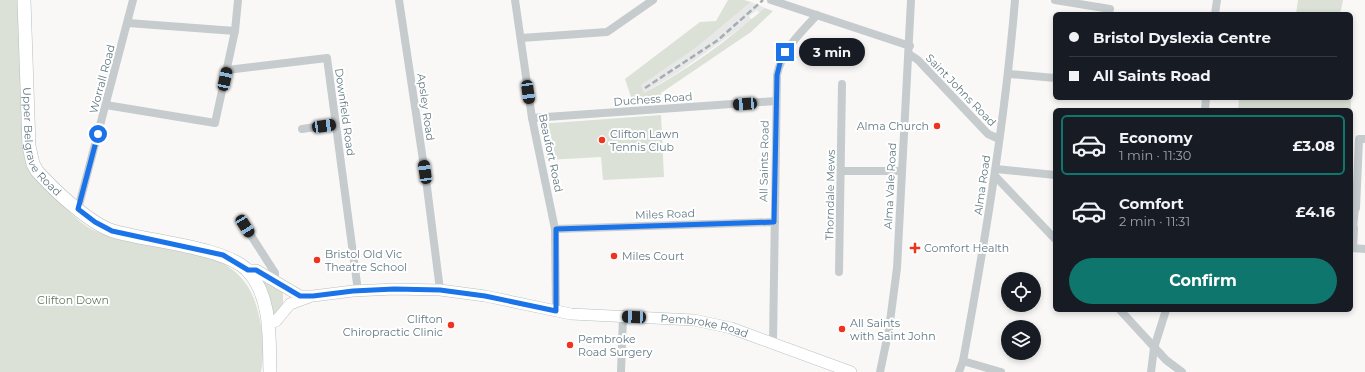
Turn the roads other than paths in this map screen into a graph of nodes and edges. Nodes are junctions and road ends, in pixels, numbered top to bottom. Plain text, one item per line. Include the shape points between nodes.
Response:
1 (24, 0) edge
2 (133, 0) edge
3 (238, 0) edge
4 (399, 0) edge
5 (515, 0) edge
6 (653, 0) edge
7 (772, 0) edge
8 (911, 0) edge
9 (1015, 0) edge
10 (1055, 0) edge
11 (1216, 0) edge
12 (1110, 9) dead end
13 (1215, 12) edge
14 (817, 15) junction
15 (128, 23) junction
16 (235, 31) junction
17 (521, 38) junction
18 (909, 50) junction
19 (227, 70) junction
20 (1008, 74) junction
21 (1053, 78) edge
22 (842, 84) dead end
23 (776, 101) junction
24 (106, 104) junction
25 (532, 118) junction
26 (336, 124) junction
27 (302, 129) dead end
28 (999, 139) junction
29 (1365, 139) edge
30 (841, 171) junction
31 (902, 171) junction
32 (996, 172) junction
33 (1053, 175) edge
34 (1354, 202) edge
35 (78, 209) junction
36 (774, 222) junction
37 (245, 226) dead end
38 (1354, 228) joint
39 (556, 229) junction
40 (1053, 237) edge
41 (1353, 238) edge
42 (1353, 248) edge
43 (1365, 250) edge
44 (248, 270) junction
45 (839, 272) dead end
46 (275, 280) junction
47 (440, 290) junction
48 (358, 291) junction
49 (313, 296) junction
50 (556, 311) junction
51 (1122, 312) edge
52 (1165, 312) edge
53 (623, 317) junction
54 (268, 324) junction
55 (773, 344) junction
56 (1154, 348) junction
57 (962, 361) junction
58 (270, 372) edge
59 (621, 372) edge
60 (851, 372) edge
61 (880, 372) edge
62 (959, 372) edge
63 (1001, 372) edge
64 (1151, 372) edge
65 (1182, 372) edge

1 - 35 main road, Upper Belgrave Road via 30,153 37,172
2 - 15 street, Worrall Road
3 - 16 street
4 - 47 street, Apsley Road
5 - 17 street, Beaufort Road
6 - 17 street via 607,32
7 - 14 street, Saint Johns Road
8 - 18 street, Alma Vale Road
9 - 20 street, Alma Road
10 - 12 street
11 - 13 street
14 - 18 street, Saint Johns Road
14 - 23 street, All Saints Road via 799,34 780,63
15 - 16 street
15 - 24 street, Worrall Road
16 - 19 street
17 - 25 street, Beaufort Road
18 - 28 street, Saint Johns Road via 988,134
18 - 31 street, Alma Vale Road
19 - 24 street via 215,123 212,124
19 - 26 street, Downfield Road via 327,58
20 - 21 street
20 - 28 street, Alma Road
22 - 30 street, Thorndale Mews
23 - 25 street, Duchess Road
23 - 36 street, All Saints Road
24 - 35 street, Worrall Road
25 - 39 street, Beaufort Road
26 - 27 street
26 - 48 street, Downfield Road
28 - 32 street, Alma Road
29 - 34 street via 1359,139
30 - 31 street
30 - 45 street, Thorndale Mews
31 - 61 street, Alma Vale Road via 898,268
32 - 33 street
32 - 40 street
32 - 57 street, Alma Road
34 - 38 street
35 - 44 main road, Upper Belgrave Road via 112,231 223,255
36 - 39 street, Miles Road
36 - 55 street, All Saints Road
37 - 46 street via 275,273
38 - 41 street
39 - 50 street, Beaufort Road
42 - 43 street
44 - 46 main road, Pembroke Road via 256,270
44 - 54 main road via 265,302
46 - 49 main road, Pembroke Road via 300,296
47 - 48 main road, Pembroke Road
47 - 50 main road, Pembroke Road via 485,296
48 - 49 main road, Pembroke Road
49 - 54 main road via 290,304 276,321
50 - 53 main road, Pembroke Road
51 - 56 street
52 - 56 street
53 - 55 main road, Pembroke Road via 694,320
53 - 59 street
54 - 58 main road
55 - 60 main road, Pembroke Road
56 - 64 street
56 - 65 street
57 - 62 street, Alma Road
57 - 63 street

